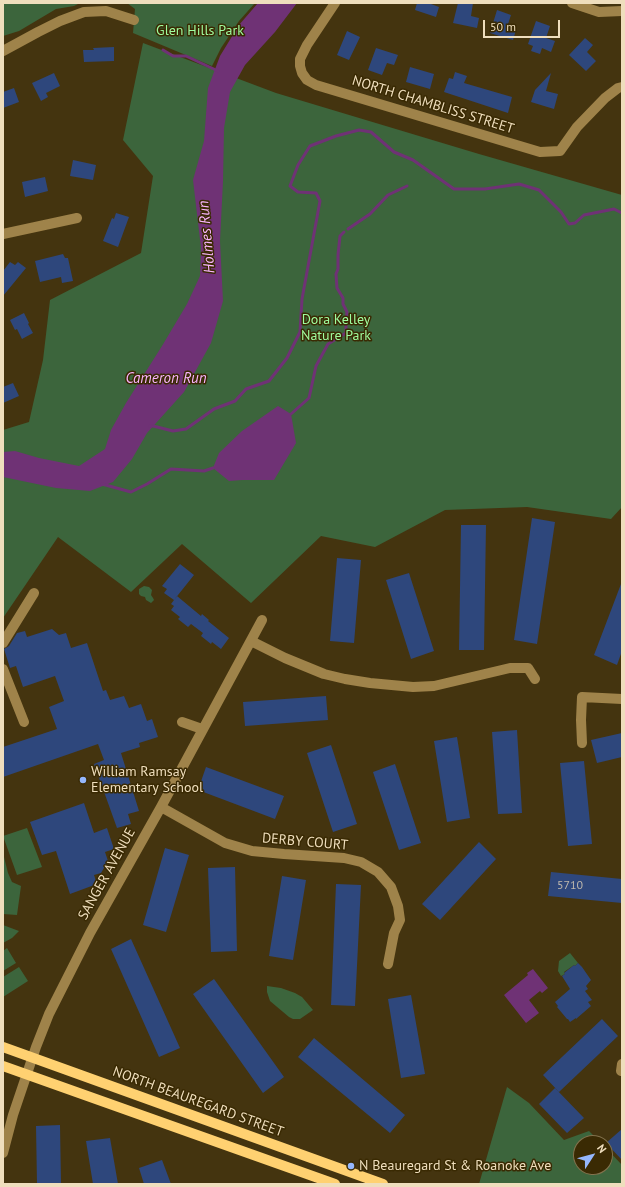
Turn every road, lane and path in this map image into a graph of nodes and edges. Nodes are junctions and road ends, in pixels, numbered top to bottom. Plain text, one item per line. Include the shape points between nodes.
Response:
1 (335, 3) edge
2 (572, 3) edge
3 (105, 7) edge
4 (622, 11) edge
5 (134, 20) dead end
6 (3, 51) edge
7 (622, 87) edge
8 (77, 218) dead end
9 (3, 234) edge
10 (34, 593) dead end
11 (262, 620) dead end
12 (251, 640) junction
13 (3, 643) edge
14 (3, 668) edge
15 (535, 679) dead end
16 (622, 698) edge
17 (24, 722) dead end
18 (182, 722) dead end
19 (202, 729) junction
20 (582, 743) dead end
21 (161, 807) junction
22 (388, 964) dead end
23 (3, 1047) edge
24 (32, 1058) junction
25 (622, 1064) edge
26 (3, 1066) edge
27 (622, 1071) edge
28 (26, 1074) junction
29 (3, 1152) edge
30 (335, 1184) edge
31 (383, 1184) edge

1 - 7 street, NORTH CHAMBLISS STREET via 300,59 302,73 307,80 316,85 540,152 560,151 577,127 605,98
2 - 4 street via 599,12
3 - 5 street
3 - 6 street via 84,12 44,29
8 - 9 street
10 - 13 street
11 - 12 street, SANGER AVENUE
12 - 15 street via 324,674 370,683 434,686 510,668 528,668
12 - 19 street, SANGER AVENUE
14 - 17 street
16 - 20 street via 582,697
18 - 19 street
19 - 21 street, SANGER AVENUE
21 - 22 street, DERBY COURT via 225,843 252,851 344,858 361,862 379,873 391,887 400,920 394,933
21 - 24 street, SANGER AVENUE via 66,979
23 - 24 main road, NORTH BEAUREGARD STREET
24 - 28 street, SANGER AVENUE
24 - 31 main road, NORTH BEAUREGARD STREET
25 - 27 street
26 - 28 main road
28 - 29 street, SANGER AVENUE
28 - 30 main road

